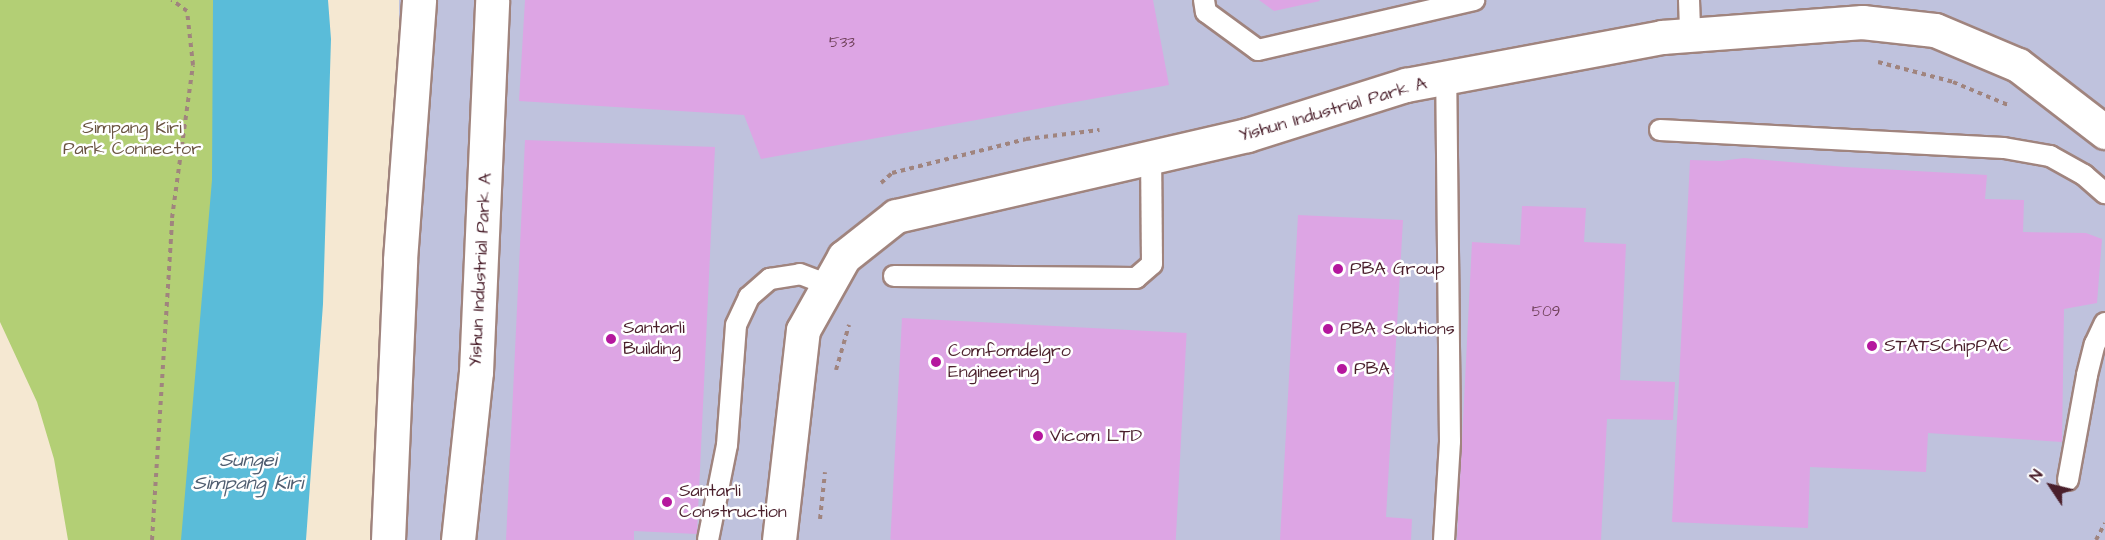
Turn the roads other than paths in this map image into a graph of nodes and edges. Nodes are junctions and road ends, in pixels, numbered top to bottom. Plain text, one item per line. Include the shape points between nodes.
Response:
1 (419, 0) edge
2 (492, 0) edge
3 (1204, 0) edge
4 (1474, 0) edge
5 (1689, 0) edge
6 (1690, 35) junction
7 (1446, 78) junction
8 (1660, 130) dead end
9 (2105, 132) edge
10 (1151, 157) junction
11 (2105, 194) edge
12 (894, 276) dead end
13 (829, 285) junction
14 (2105, 323) edge
15 (2068, 480) dead end
16 (388, 540) edge
17 (458, 540) edge
18 (708, 540) edge
19 (779, 540) edge
20 (1444, 540) edge

1 - 16 street via 400,260
2 - 17 street, Yishun Industrial Park A via 476,372
3 - 4 lane via 1206,12 1258,50
5 - 6 lane
6 - 7 street, Yishun Industrial Park A
6 - 9 street, Yishun Industrial Park A via 1862,22 1935,30 2018,65
7 - 10 street, Yishun Industrial Park A via 1406,85 1247,135
7 - 20 lane via 1450,441
8 - 11 lane via 2004,148 2050,156 2084,175
10 - 12 lane via 1152,264 1136,278
10 - 13 street, Yishun Industrial Park A via 896,216 844,257
13 - 18 lane via 800,274 770,279 749,297 736,326 728,445
13 - 19 street, Yishun Industrial Park A via 803,330
14 - 15 lane via 2095,344

